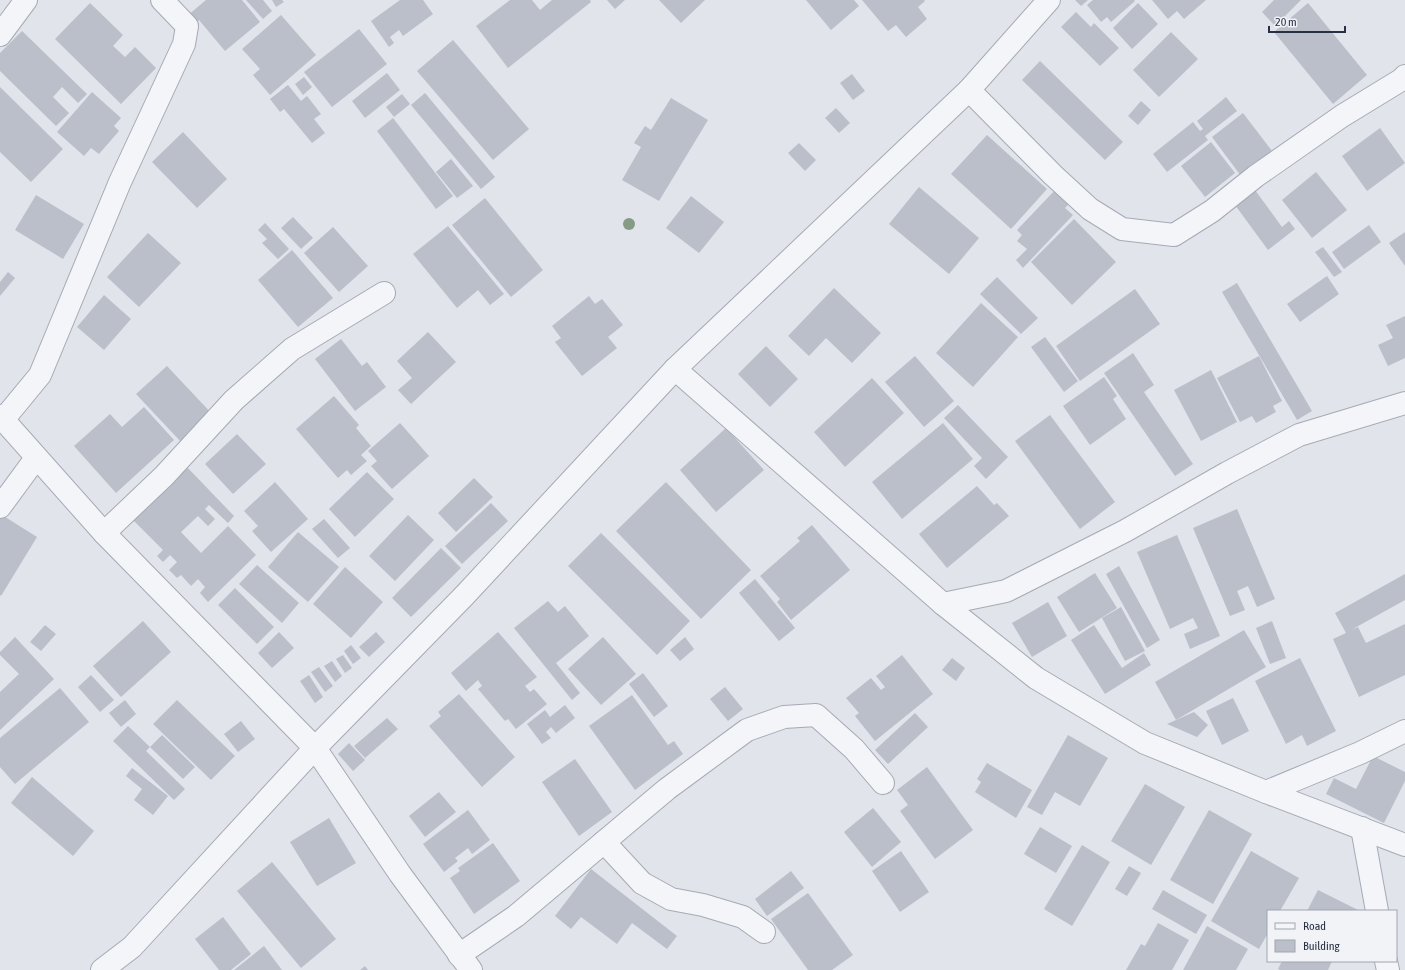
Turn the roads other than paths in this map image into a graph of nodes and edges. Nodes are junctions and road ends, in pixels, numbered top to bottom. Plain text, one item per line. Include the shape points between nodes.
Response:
1 (26, 0) edge
2 (162, 0) edge
3 (1049, 0) edge
4 (0, 35) edge
5 (1405, 76) edge
6 (969, 90) junction
7 (384, 293) dead end
8 (675, 369) junction
9 (1405, 403) edge
10 (2, 418) edge
11 (36, 458) junction
12 (0, 507) edge
13 (104, 533) junction
14 (944, 604) junction
15 (1405, 731) edge
16 (314, 748) junction
17 (883, 783) dead end
18 (1266, 792) junction
19 (1362, 828) junction
20 (604, 842) junction
21 (1405, 845) edge
22 (1377, 910) edge
23 (764, 932) dead end
24 (465, 962) edge
25 (102, 970) edge

1 - 4 street
2 - 10 street via 187,26 184,44 120,182 40,375
3 - 6 street
5 - 6 street via 1342,116 1256,176 1212,211 1174,235 1122,228 1090,209
6 - 8 street
7 - 13 street via 292,349 234,400 164,476
8 - 14 street
8 - 16 street via 464,596
9 - 14 street via 1299,435 1125,531 1006,591
10 - 11 street
11 - 12 street
11 - 13 street
13 - 16 street
14 - 18 street via 1036,678 1145,743
15 - 18 street via 1360,753
16 - 24 street via 400,874
16 - 25 street via 132,947
17 - 20 street via 854,749 816,716 784,717 747,730 666,789
18 - 19 street
19 - 21 street
19 - 22 street
20 - 23 street via 642,883 671,899 743,917
20 - 24 street

